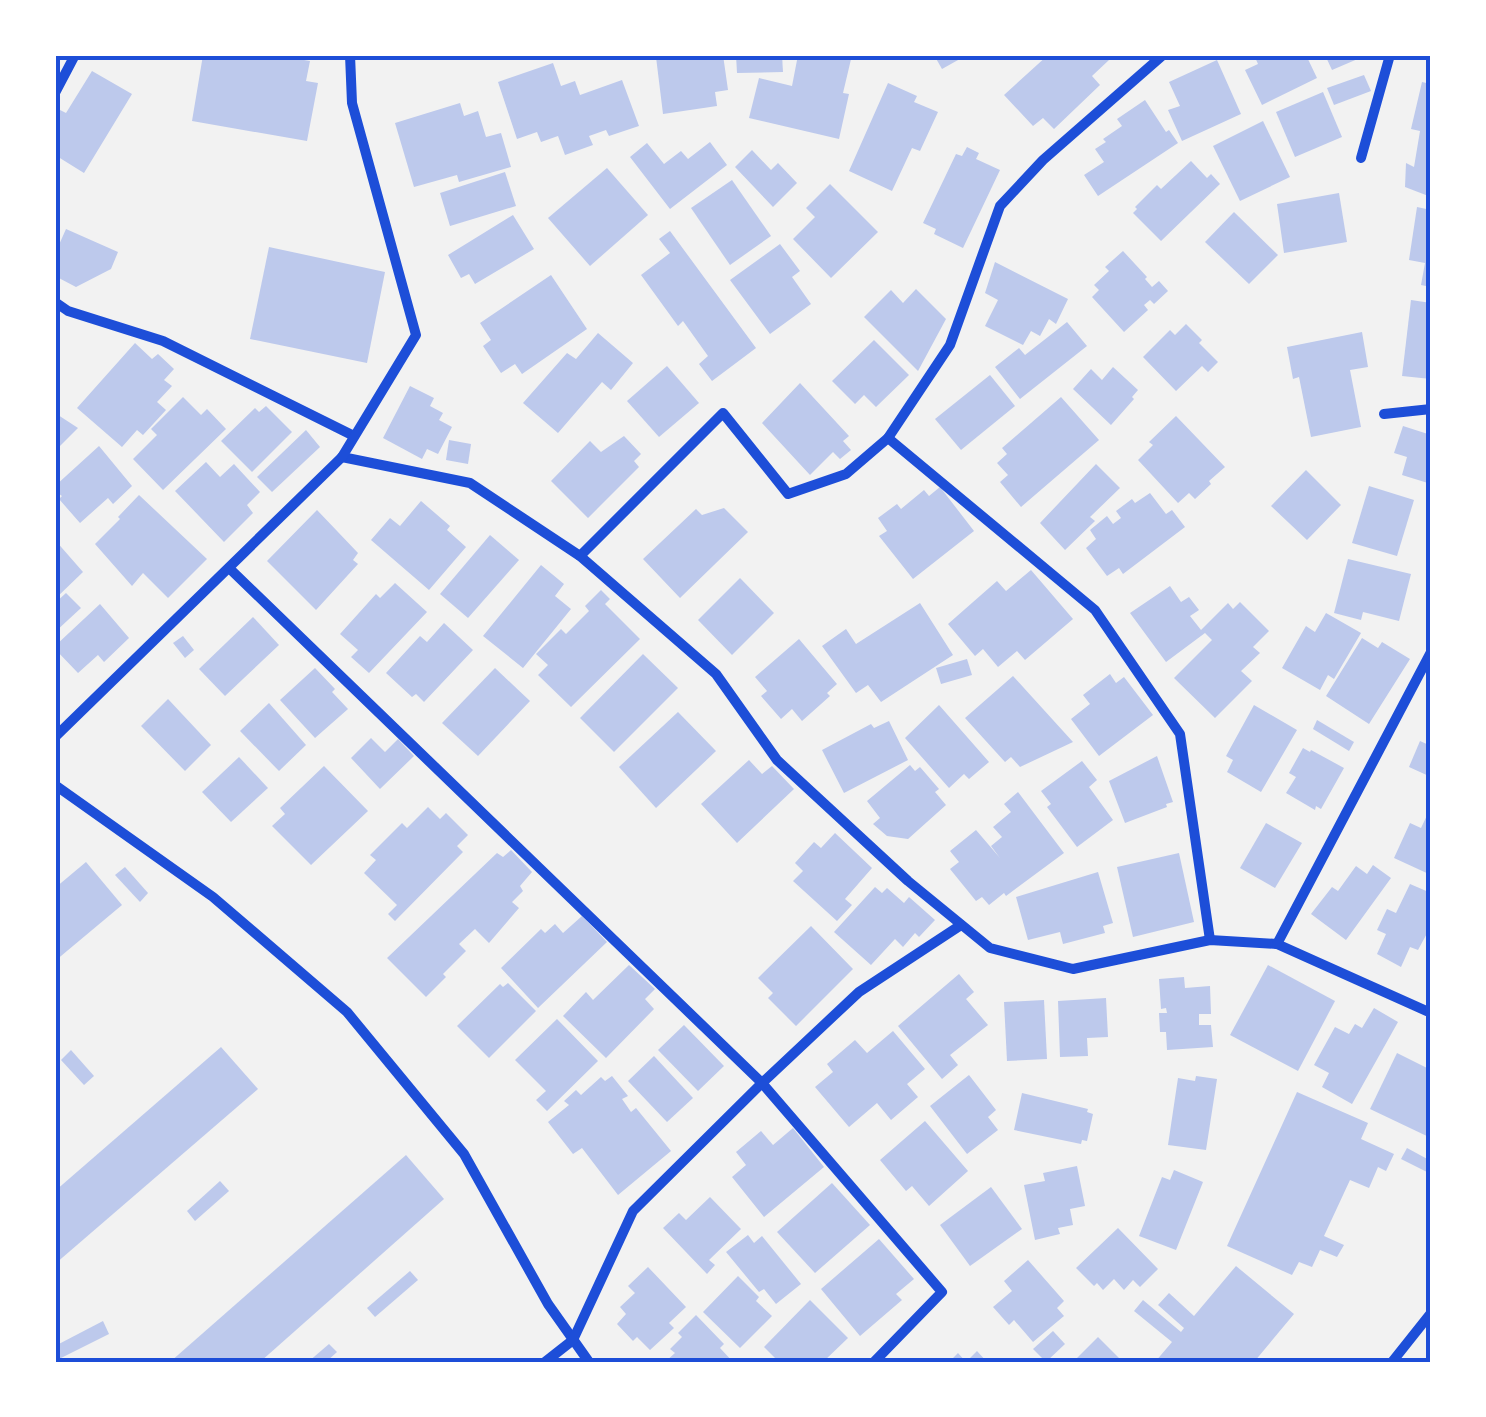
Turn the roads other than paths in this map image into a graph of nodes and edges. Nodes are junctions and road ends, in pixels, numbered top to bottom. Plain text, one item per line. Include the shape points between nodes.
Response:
1 (75, 55) edge
2 (350, 55) edge
3 (1164, 55) edge
4 (1390, 55) edge
5 (55, 93) edge
6 (1361, 158) dead end
7 (55, 302) edge
8 (1431, 409) edge
9 (1384, 414) dead end
10 (354, 436) junction
11 (888, 438) junction
12 (342, 457) junction
13 (580, 556) junction
14 (229, 568) junction
15 (1431, 652) edge
16 (55, 737) edge
17 (55, 785) edge
18 (961, 924) junction
19 (1210, 940) junction
20 (1277, 944) junction
21 (1431, 1013) edge
22 (762, 1083) junction
23 (1431, 1313) edge
24 (573, 1340) junction
25 (545, 1362) edge
26 (588, 1362) edge
27 (874, 1362) edge
28 (1392, 1362) edge

1 - 5 street
2 - 10 street via 352,103 416,335
3 - 11 street via 1000,206 950,345
4 - 6 street
7 - 10 street via 164,341
8 - 9 street
10 - 12 street
11 - 13 street via 846,474 788,494 723,413
11 - 19 street via 1094,610 1180,734
12 - 13 street via 470,483
12 - 14 street
13 - 18 street via 716,674 777,760
14 - 16 street
14 - 22 street
15 - 20 street
17 - 24 street via 214,897 347,1012 464,1154
18 - 19 street via 990,948 1074,970
18 - 22 street via 859,992
19 - 20 street
20 - 21 street
22 - 24 street via 632,1212
22 - 27 street via 942,1292
23 - 28 street
24 - 25 street
24 - 26 street

